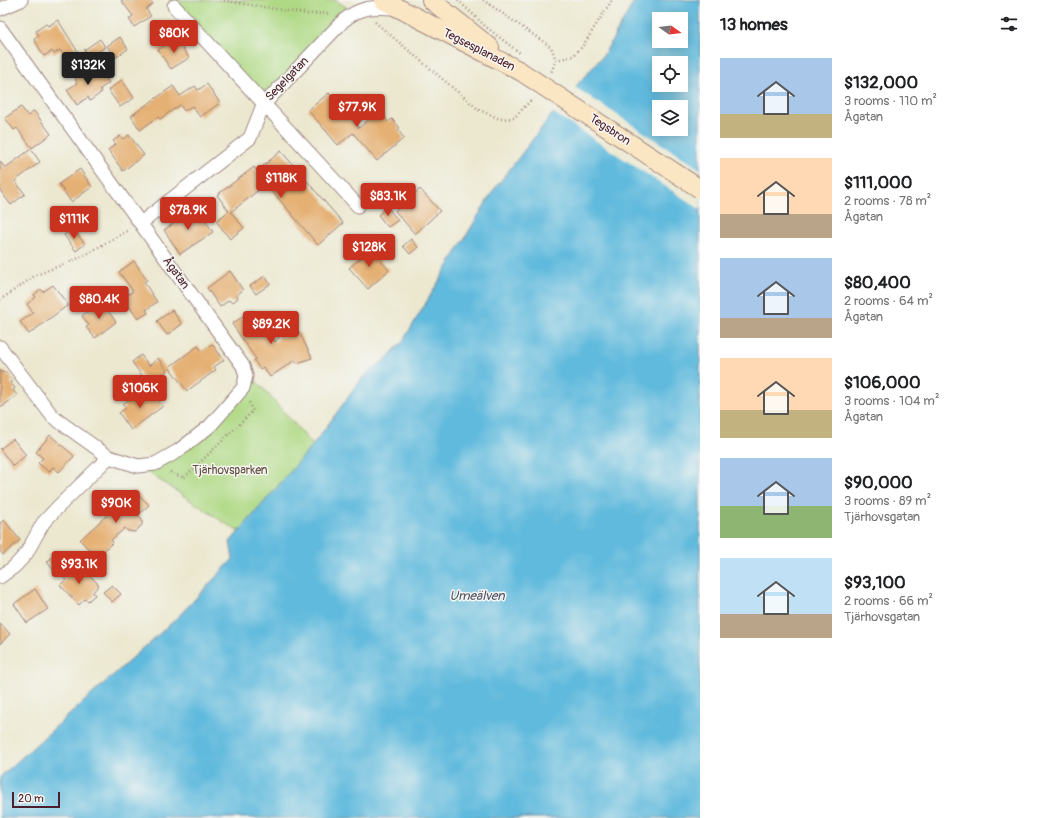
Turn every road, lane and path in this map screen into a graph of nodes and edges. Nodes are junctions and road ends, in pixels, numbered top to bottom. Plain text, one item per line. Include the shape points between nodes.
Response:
1 (22, 0) edge
2 (220, 0) edge
3 (431, 0) edge
4 (483, 0) edge
5 (612, 0) edge
6 (389, 4) edge
7 (174, 6) dead end
8 (0, 9) edge
9 (354, 12) junction
10 (0, 28) edge
11 (556, 60) junction
12 (520, 71) junction
13 (551, 75) dead end
14 (534, 96) dead end
15 (263, 104) junction
16 (700, 189) edge
17 (358, 206) dead end
18 (141, 223) junction
19 (0, 300) edge
20 (0, 347) edge
21 (110, 457) junction
22 (0, 577) edge

1 - 8 street
2 - 9 path via 307,14
3 - 12 main road, Tegsesplanaden
4 - 11 path via 551,47
5 - 11 path via 582,47 573,56
6 - 9 street, Segelgatan
6 - 12 main road, Tegsesplanaden
7 - 15 street
9 - 14 path via 370,18 479,110 500,119 514,118
9 - 15 street, Segelgatan
10 - 18 street, Ågatan
11 - 13 path
12 - 16 main road, Tegsbron, bridge
15 - 17 street
15 - 18 street, Segelgatan via 250,138
18 - 19 path via 76,259 36,275
18 - 21 street, Ågatan via 243,366 246,376 243,388 210,426 178,451 155,464 138,466
20 - 21 street, Ågatan via 53,417
21 - 22 street via 43,523 26,554

